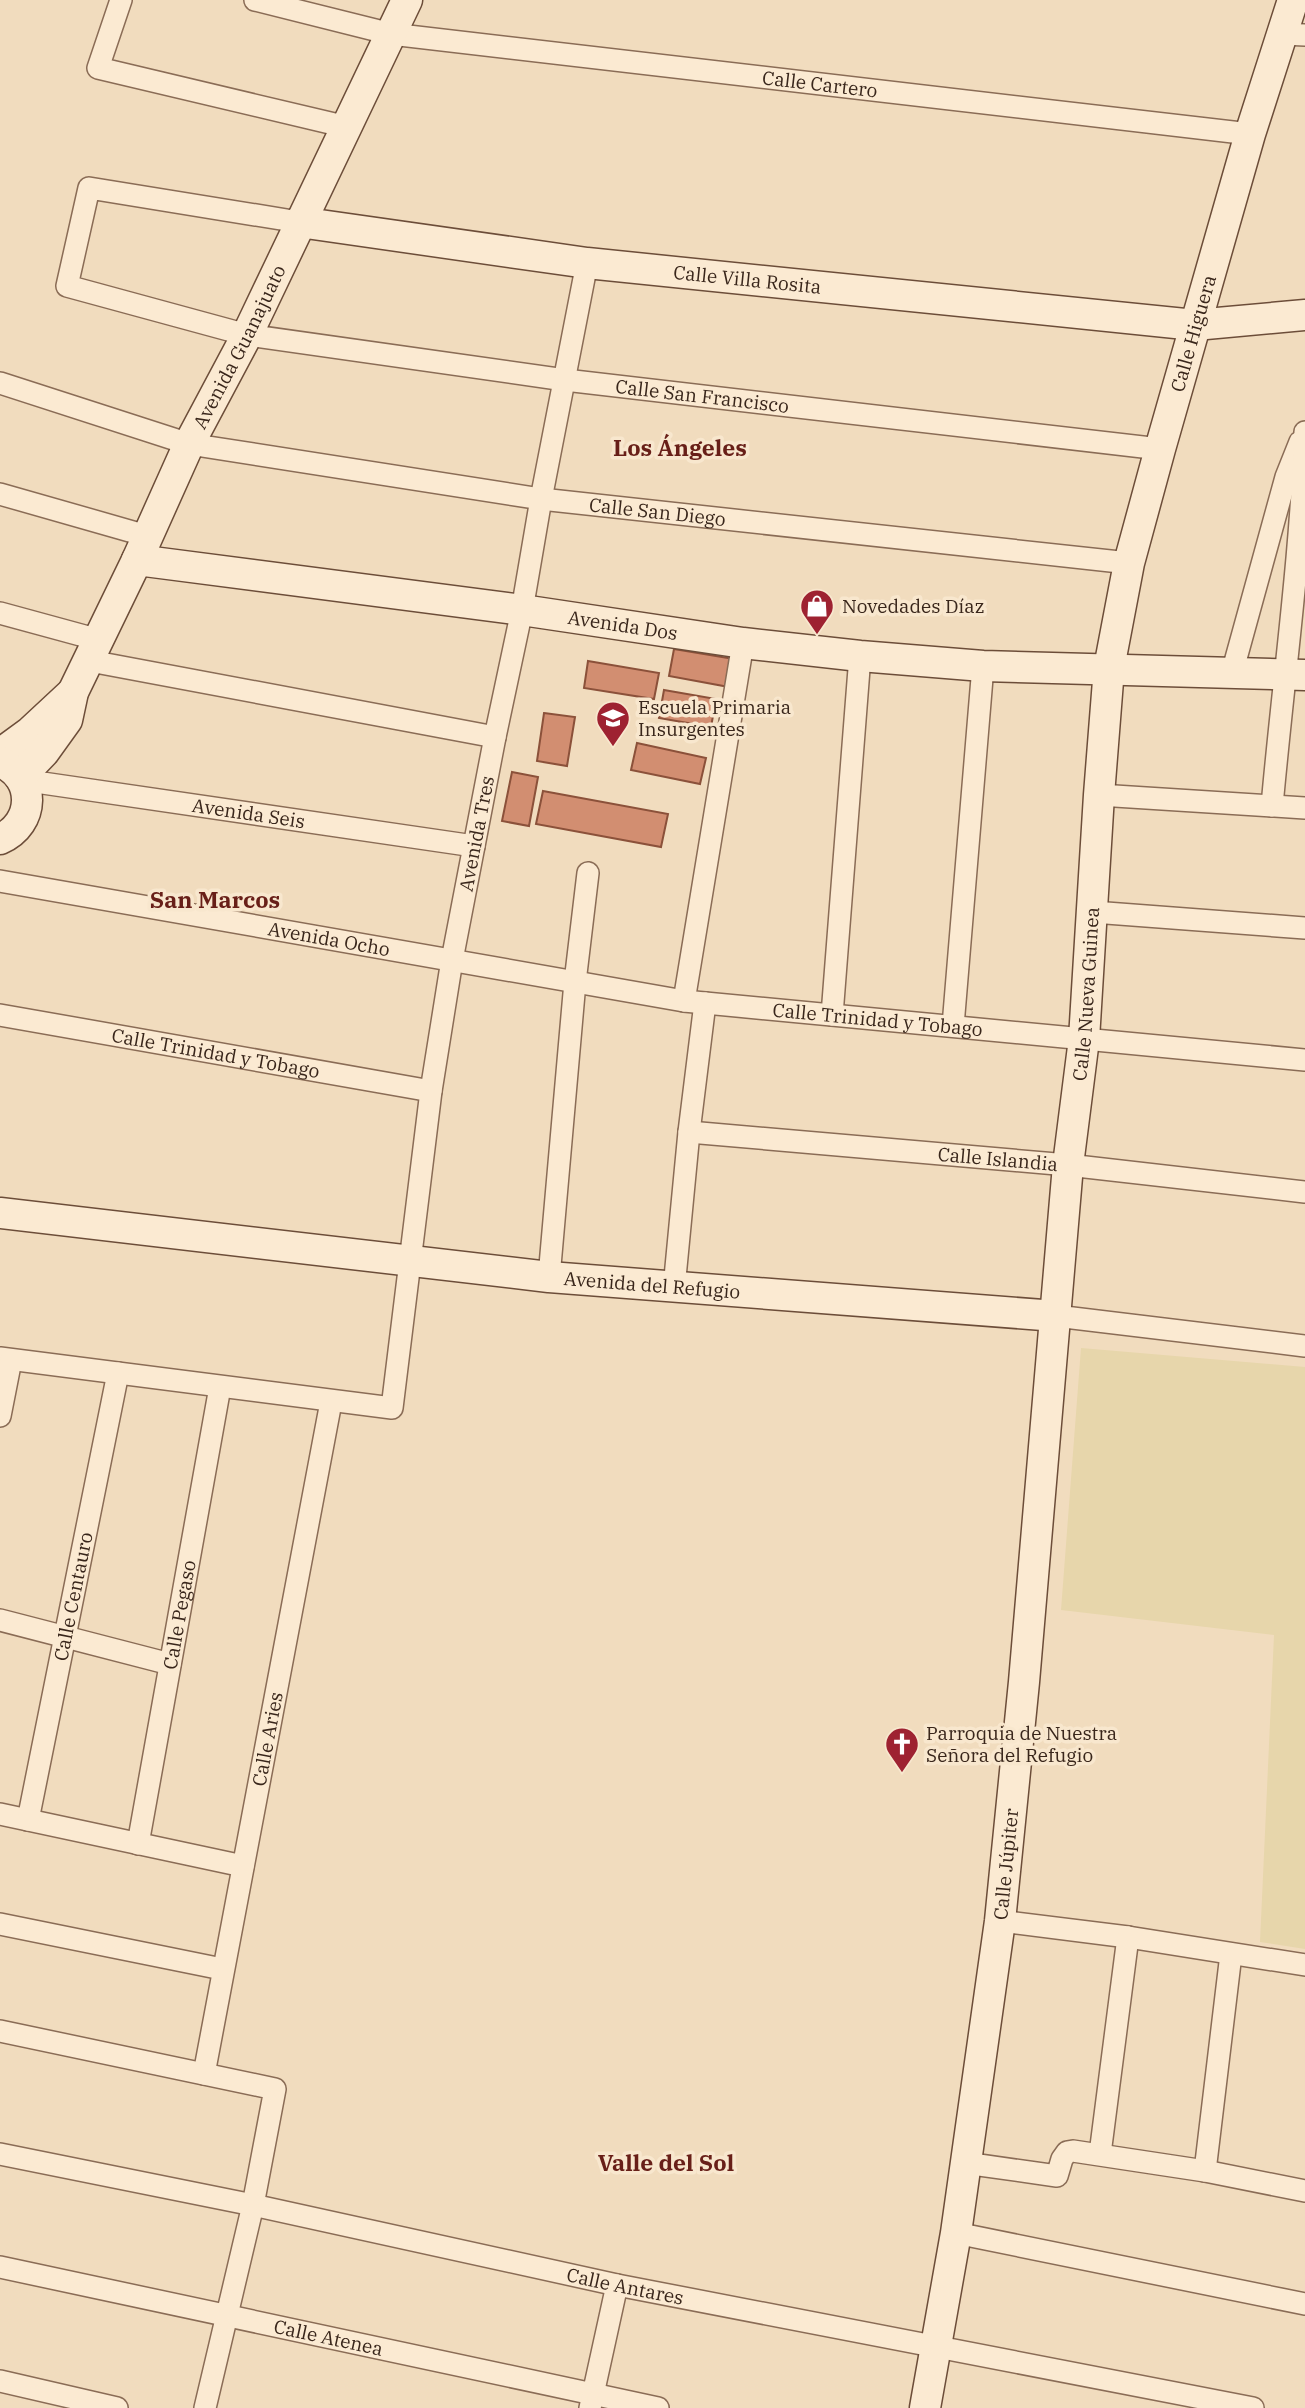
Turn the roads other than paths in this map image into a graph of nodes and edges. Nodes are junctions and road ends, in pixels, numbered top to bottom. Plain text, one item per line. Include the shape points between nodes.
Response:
1 (121, 0) edge
2 (255, 0) edge
3 (407, 0) edge
4 (1293, 0) edge
5 (391, 34) junction
6 (1294, 35) edge
7 (347, 127) junction
8 (1250, 134) junction
9 (299, 222) junction
10 (587, 263) junction
11 (1305, 315) edge
12 (1195, 325) junction
13 (247, 335) junction
14 (565, 380) junction
15 (0, 383) edge
16 (1305, 431) edge
17 (189, 444) junction
18 (1160, 449) junction
19 (0, 494) edge
20 (541, 499) junction
21 (142, 548) junction
22 (1129, 563) junction
23 (522, 610) junction
24 (0, 613) edge
25 (743, 642) junction
26 (94, 651) junction
27 (860, 656) junction
28 (983, 666) junction
29 (1109, 668) junction
30 (1232, 673) junction
31 (1294, 675) edge
32 (73, 692) junction
33 (495, 737) junction
34 (0, 754) edge
35 (14, 773) edge
36 (1099, 795) junction
37 (1272, 806) junction
38 (1305, 808) edge
39 (3, 845) edge
40 (474, 846) junction
41 (588, 873) dead end
42 (0, 881) edge
43 (1093, 912) junction
44 (1305, 928) edge
45 (452, 960) junction
46 (575, 982) junction
47 (695, 1002) junction
48 (0, 1015) edge
49 (832, 1015) junction
50 (953, 1026) junction
51 (1084, 1039) junction
52 (1305, 1060) edge
53 (431, 1091) junction
54 (689, 1132) junction
55 (1068, 1165) junction
56 (1305, 1192) edge
57 (0, 1213) edge
58 (412, 1262) junction
59 (549, 1277) junction
60 (674, 1288) junction
61 (1056, 1316) junction
62 (1305, 1346) edge
63 (6, 1359) edge
64 (118, 1373) junction
65 (220, 1387) junction
66 (331, 1402) junction
67 (0, 1416) edge
68 (0, 1620) edge
69 (65, 1637) junction
70 (170, 1664) junction
71 (0, 1814) edge
72 (28, 1820) junction
73 (138, 1844) junction
74 (243, 1866) junction
75 (1000, 1921) junction
76 (0, 1924) edge
77 (1128, 1937) junction
78 (1231, 1954) junction
79 (1305, 1965) edge
80 (222, 1969) junction
81 (0, 2031) edge
82 (204, 2074) junction
83 (0, 2154) edge
84 (1100, 2154) junction
85 (965, 2163) junction
86 (1205, 2171) junction
87 (1305, 2191) edge
88 (253, 2205) junction
89 (956, 2233) junction
90 (0, 2267) edge
91 (617, 2285) junction
92 (1305, 2304) edge
93 (227, 2315) junction
94 (936, 2345) junction
95 (0, 2381) edge
96 (591, 2402) edge
97 (117, 2408) edge
98 (205, 2408) edge
99 (658, 2408) edge
100 (925, 2408) edge
101 (1253, 2408) edge

1 - 7 street via 98,68
2 - 5 street, Calle Cartero
3 - 5 street, Avenida Guanajuato
4 - 6 street, Calle Higuera
5 - 7 street, Avenida Guanajuato
5 - 8 street, Calle Cartero
6 - 8 street, Calle Higuera
7 - 9 street, Avenida Guanajuato
8 - 12 street, Calle Higuera
9 - 10 street, Calle Villa Rosita
9 - 13 street, Avenida Guanajuato
9 - 13 street, Calle San Francisco via 89,188 67,286
10 - 12 street, Calle Villa Rosita
10 - 14 street, Avenida Tres
11 - 12 street, Calle Villa Rosita
12 - 18 street, Calle Higuera
13 - 14 street, Calle San Francisco
13 - 17 street, Avenida Guanajuato
14 - 18 street, Calle San Francisco
14 - 20 street, Avenida Tres
15 - 17 street, Calle San Diego
16 - 30 street via 1286,477
16 - 31 street
17 - 20 street, Calle San Diego
17 - 21 street, Avenida Guanajuato
18 - 22 street, Calle Higuera
19 - 21 street
20 - 22 street, Calle San Diego
20 - 23 street, Avenida Tres
21 - 23 street, Avenida Dos
21 - 26 street, Avenida Guanajuato
22 - 29 street, Calle Higuera
23 - 25 street, Avenida Dos
23 - 33 street, Avenida Tres
24 - 26 street
25 - 27 street, Avenida Dos
25 - 47 street
26 - 32 street, Avenida Guanajuato
26 - 33 street
27 - 28 street, Avenida Dos
27 - 49 street
28 - 29 street, Avenida Dos
28 - 50 street
29 - 30 street, Avenida Dos
29 - 36 street, Calle Nueva Guinea
30 - 31 street, Avenida Dos
31 - 37 street
32 - 34 street, Avenida Guanajuato
32 - 35 street, Avenida Guanajuato via 58,736
33 - 40 street, Avenida Tres
35 - 39 street via 28,795 27,811
35 - 40 street, Avenida Seis
36 - 37 street
36 - 43 street, Calle Nueva Guinea
37 - 38 street
40 - 45 street, Avenida Tres
41 - 46 street
42 - 45 street, Avenida Ocho
43 - 44 street
43 - 51 street, Calle Nueva Guinea
45 - 46 street, Calle Trinidad y Tobago
45 - 53 street, Avenida Tres
46 - 47 street, Calle Trinidad y Tobago
46 - 59 street
47 - 49 street, Calle Trinidad y Tobago
47 - 54 street
48 - 53 street, Calle Trinidad y Tobago
49 - 50 street, Calle Trinidad y Tobago
50 - 51 street, Calle Trinidad y Tobago
51 - 52 street, Calle Trinidad y Tobago
51 - 55 street, Calle Nueva Guinea
53 - 58 street, Avenida Tres
54 - 55 street, Calle Islandia
54 - 60 street
55 - 56 street, Calle Islandia
55 - 61 street, Calle Nueva Guinea
57 - 58 street, Avenida del Refugio
58 - 59 street, Avenida del Refugio
58 - 66 street, Avenida Tres via 392,1408
59 - 60 street, Avenida del Refugio
60 - 61 street, Avenida del Refugio
61 - 62 street, Avenida del Refugio
61 - 75 street, Calle Júpiter
63 - 64 street
63 - 67 street
64 - 65 street
64 - 69 street, Calle Centauro
65 - 66 street
65 - 70 street, Calle Pegaso
66 - 74 street, Calle Aries
68 - 69 street
69 - 70 street
69 - 72 street, Calle Centauro
70 - 73 street, Calle Pegaso
71 - 72 street
72 - 73 street
73 - 74 street
74 - 80 street, Calle Aries
75 - 77 street
75 - 85 street, Calle Júpiter
76 - 80 street
77 - 78 street
77 - 84 street
78 - 79 street
78 - 86 street
80 - 82 street, Calle Aries
81 - 82 street
82 - 88 street via 275,2089
83 - 88 street, Calle Antares
84 - 85 street via 1067,2152 1057,2176 1050,2177
84 - 86 street
85 - 89 street, Calle Júpiter
86 - 87 street
88 - 91 street, Calle Antares
88 - 93 street
89 - 92 street
89 - 94 street, Calle Júpiter
90 - 93 street, Calle Atenea
91 - 94 street, Calle Antares
91 - 96 street
93 - 96 street, Calle Atenea
93 - 98 street
94 - 100 street, Calle Júpiter
94 - 101 street, Calle Antares
95 - 97 street
96 - 99 street, Calle Atenea

